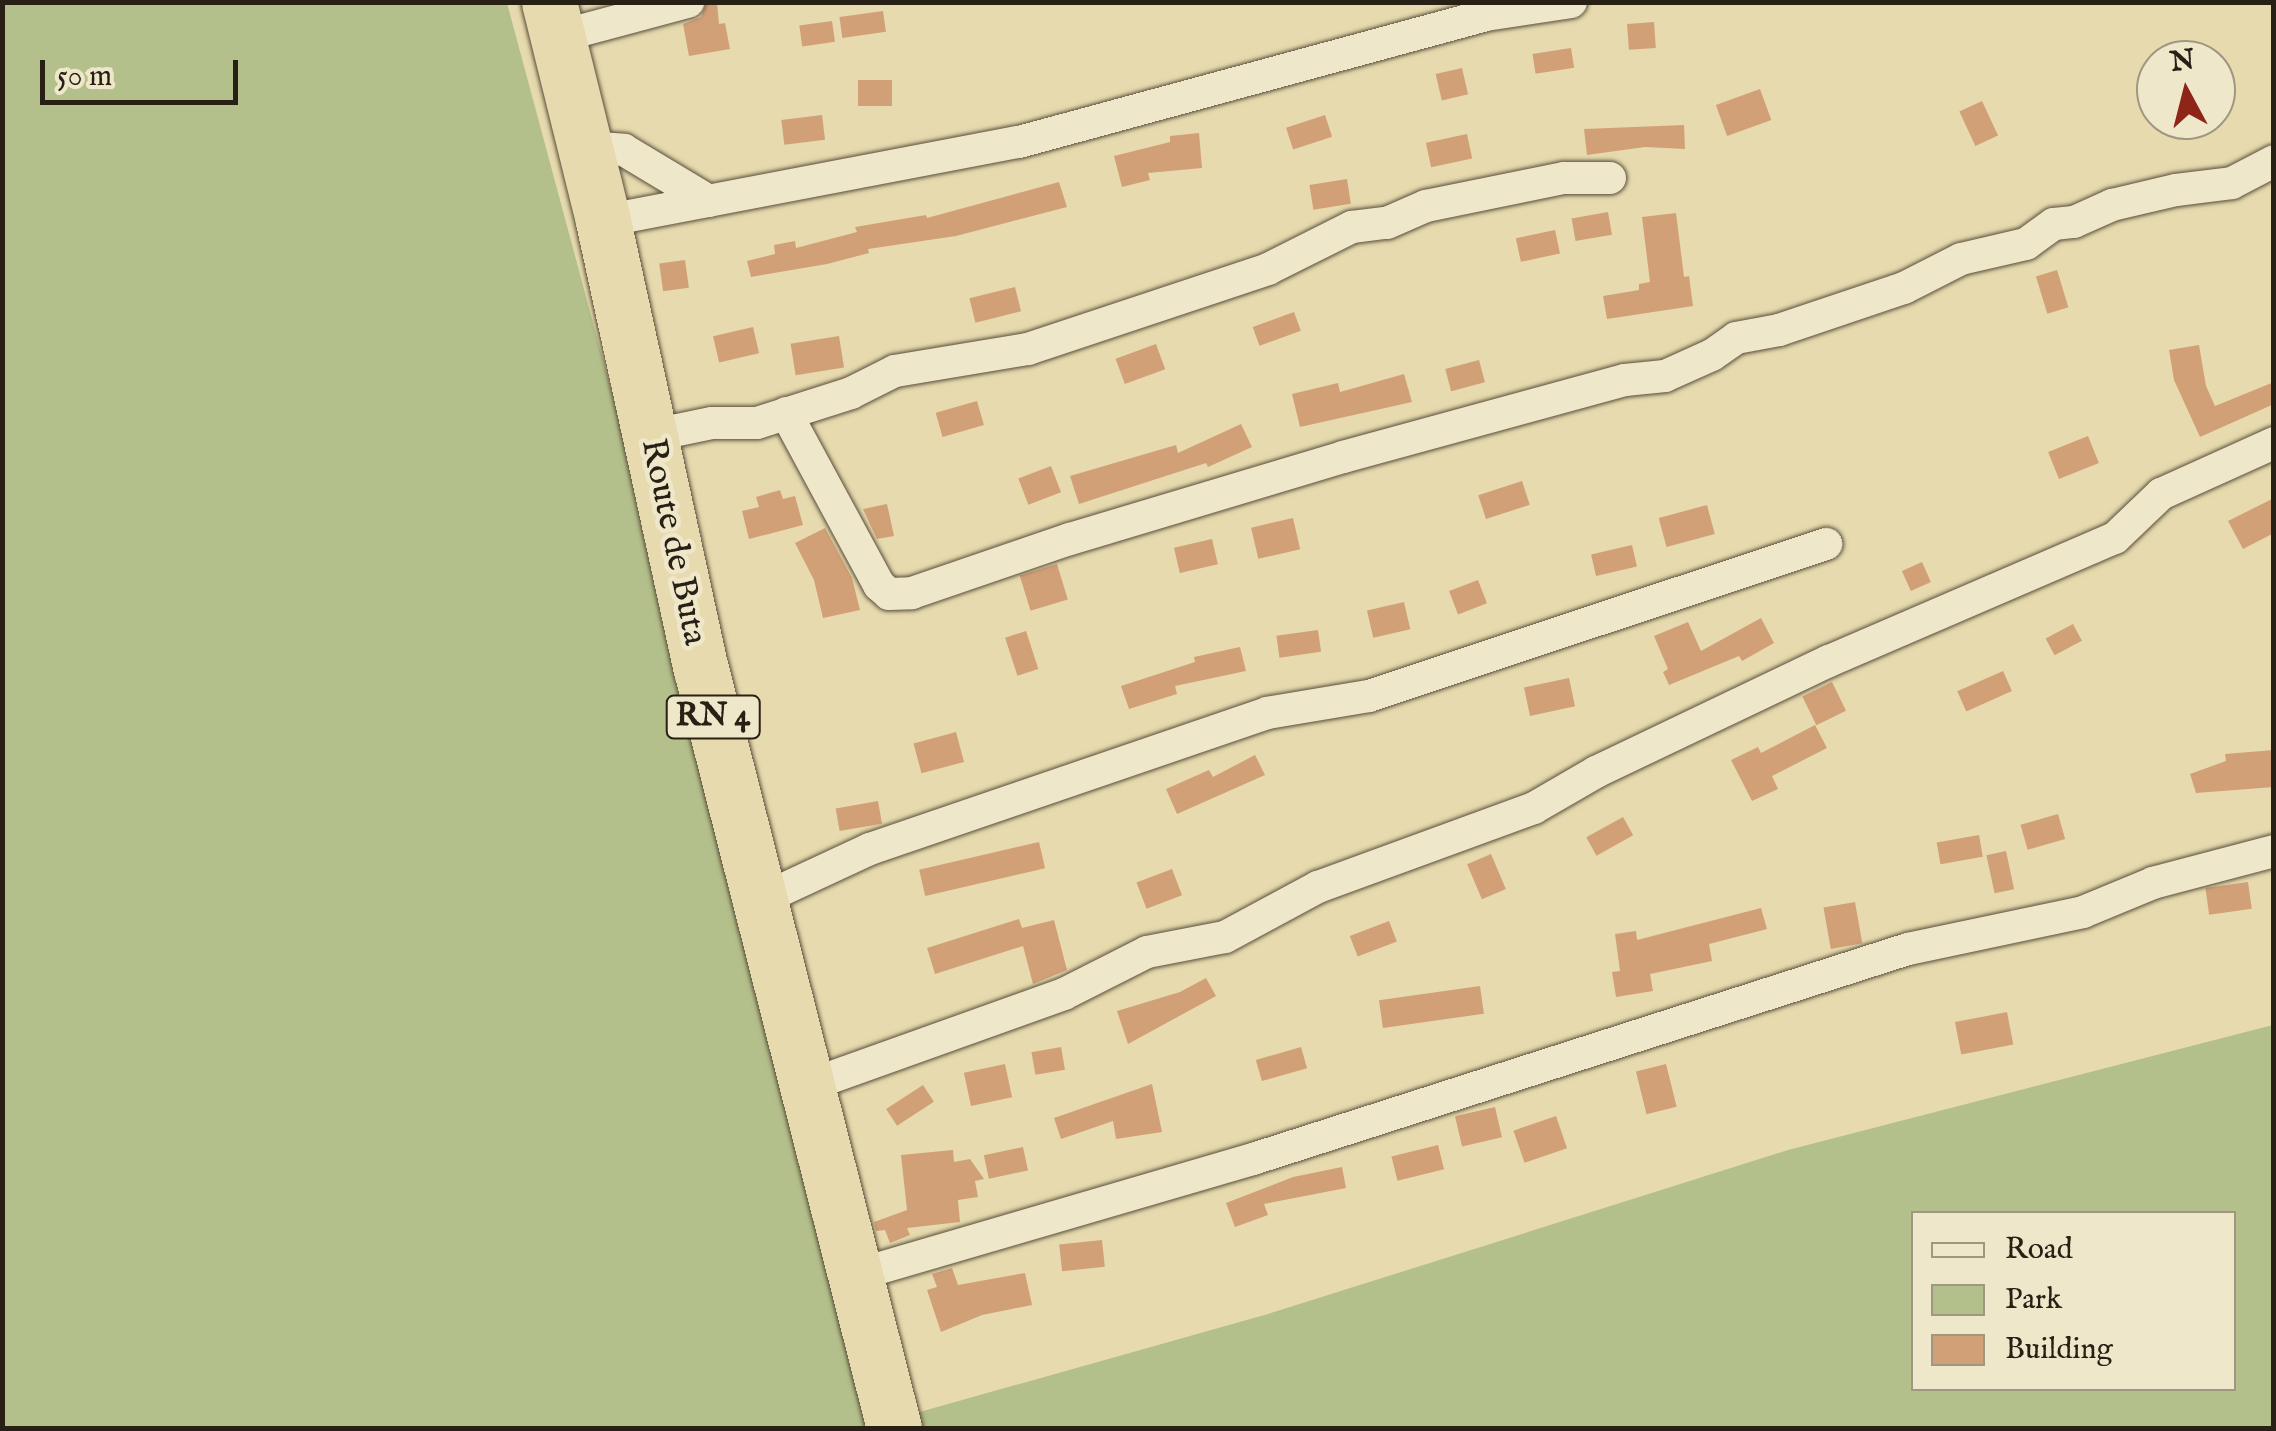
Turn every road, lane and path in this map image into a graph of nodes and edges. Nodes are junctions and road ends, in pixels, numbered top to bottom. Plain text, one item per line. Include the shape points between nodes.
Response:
1 (688, 2) edge
2 (1570, 2) edge
3 (553, 20) edge
4 (584, 147) junction
5 (2274, 160) edge
6 (1610, 178) dead end
7 (710, 201) junction
8 (603, 221) junction
9 (786, 413) junction
10 (650, 436) junction
11 (2274, 443) edge
12 (1826, 544) dead end
13 (2274, 851) edge
14 (760, 900) junction
15 (808, 1086) junction
16 (856, 1275) junction
17 (894, 1428) edge

1 - 3 street
2 - 7 street via 1486,15 1019,142
3 - 4 highway, Route de Buta / RN 4
4 - 7 street via 624,150
4 - 8 highway, Route de Buta / RN 4
5 - 9 street via 2232,183 2176,190 2054,224 2026,244 1961,259 1904,288 1736,338 1665,376 1625,380 1343,457 912,594 889,594 879,585
6 - 9 street via 1564,178 1352,227 1268,269 1028,349 895,371
7 - 8 street
8 - 10 highway, Route de Buta / RN 4
9 - 10 street
10 - 14 highway, Route de Buta / RN 4
11 - 15 street via 2162,494 2115,538 1829,660 1534,808 1318,887 1225,937 1147,952 1064,994
12 - 14 street via 1370,696 1267,713 870,849
13 - 16 street via 2153,883 2083,912 1908,949 1252,1159
14 - 15 highway, Route de Buta / RN 4
15 - 16 highway, Route de Buta / RN 4
16 - 17 highway, Route de Buta / RN 4

